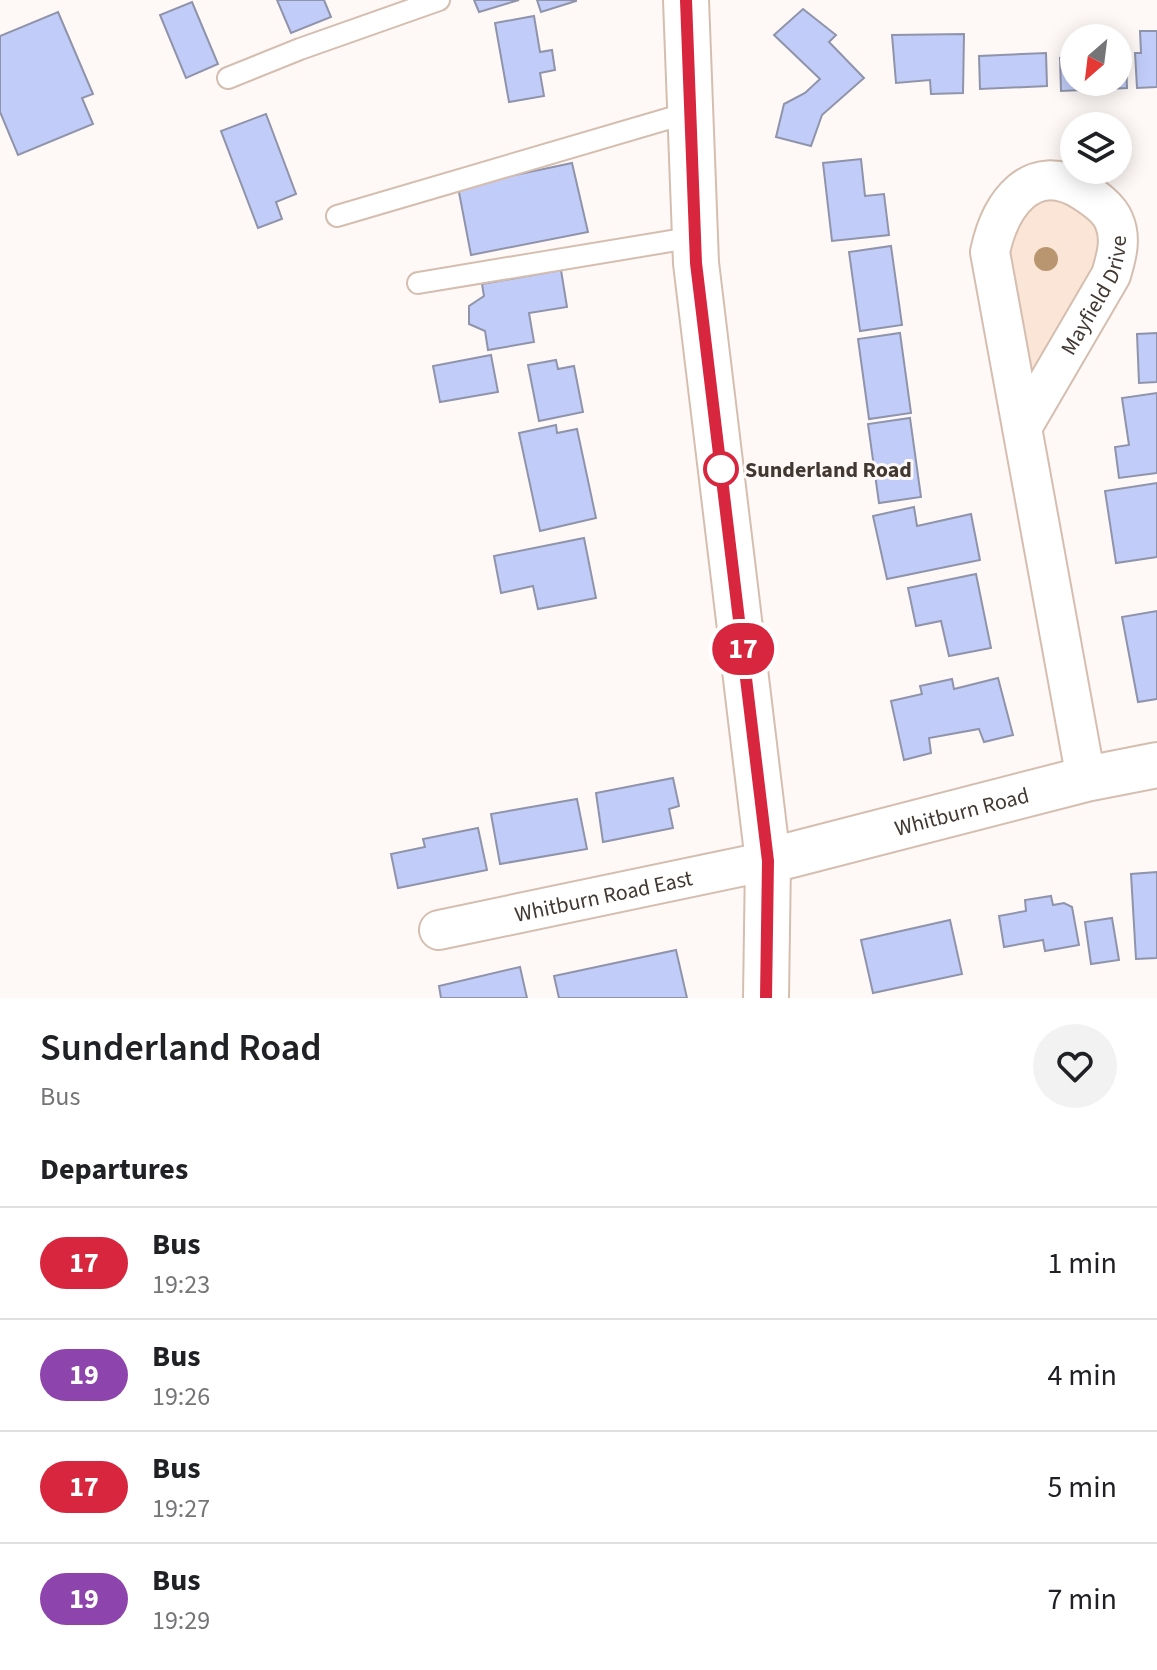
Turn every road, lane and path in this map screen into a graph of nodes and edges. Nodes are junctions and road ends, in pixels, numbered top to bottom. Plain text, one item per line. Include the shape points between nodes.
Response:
1 (439, 0) edge
2 (686, 0) edge
3 (228, 78) dead end
4 (691, 112) junction
5 (337, 216) dead end
6 (695, 237) junction
7 (418, 283) dead end
8 (1023, 426) junction
9 (1157, 765) edge
10 (1086, 779) junction
11 (768, 861) junction
12 (439, 930) dead end
13 (766, 998) edge

1 - 3 lane
2 - 4 main road
4 - 5 lane
4 - 6 main road
6 - 7 lane
6 - 11 main road
8 - 8 street, Mayfield Drive via 990,252 995,225 1009,204 1029,185 1049,179 1098,200 1114,220 1119,250 1111,275
8 - 10 street, Mayfield Drive
9 - 10 main road, Whitburn Road
10 - 11 main road, Whitburn Road
11 - 12 street, Whitburn Road East
11 - 13 main road

